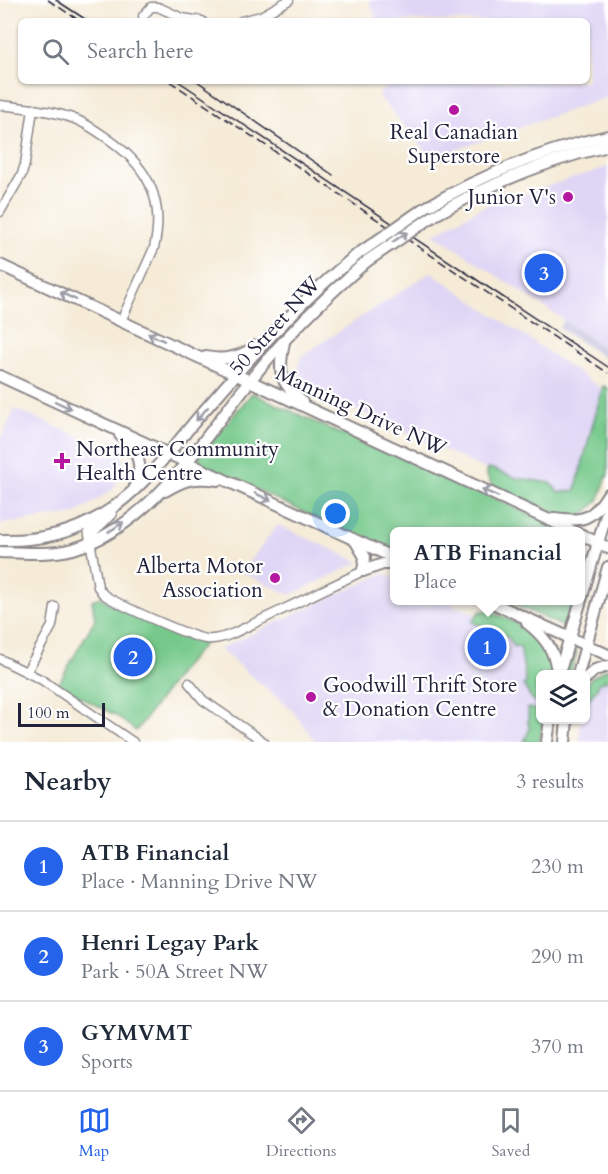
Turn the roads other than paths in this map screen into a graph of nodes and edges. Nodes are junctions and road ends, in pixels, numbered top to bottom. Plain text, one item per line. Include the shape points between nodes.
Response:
1 (289, 0) edge
2 (143, 18) edge
3 (175, 18) edge
4 (253, 18) edge
5 (0, 105) edge
6 (33, 110) junction
7 (608, 136) edge
8 (608, 146) edge
9 (0, 212) edge
10 (362, 257) junction
11 (0, 265) edge
12 (121, 321) junction
13 (268, 337) junction
14 (285, 339) junction
15 (191, 354) junction
16 (236, 374) junction
17 (0, 376) edge
18 (250, 381) junction
19 (309, 408) junction
20 (111, 427) junction
21 (168, 453) junction
22 (186, 462) junction
23 (229, 482) junction
24 (608, 494) edge
25 (129, 495) junction
26 (152, 500) junction
27 (608, 509) edge
28 (543, 517) junction
29 (87, 523) junction
30 (566, 527) edge
31 (585, 537) edge
32 (0, 540) edge
33 (354, 540) junction
34 (90, 542) junction
35 (597, 543) junction
36 (608, 548) edge
37 (1, 552) edge
38 (390, 556) edge
39 (390, 564) edge
40 (608, 567) edge
41 (363, 571) junction
42 (585, 585) edge
43 (497, 605) edge
44 (579, 605) edge
45 (55, 607) dead end
46 (512, 612) junction
47 (570, 638) junction
48 (585, 645) junction
49 (608, 655) edge
50 (0, 659) edge
51 (608, 666) edge
52 (557, 670) edge
53 (560, 670) edge
54 (579, 670) edge
55 (27, 671) junction
56 (590, 674) edge
57 (189, 683) dead end
58 (549, 724) edge
59 (567, 724) edge
60 (133, 742) edge
61 (264, 742) edge
62 (547, 742) edge
63 (565, 742) edge

1 - 4 street
2 - 3 street via 151,7
5 - 6 street
6 - 9 street via 22,174
6 - 12 street via 70,117 121,147 138,164 157,202 154,248
7 - 10 main road, 50 Street NW, bridge via 560,148 457,190 423,209
10 -> 8 main road, 50 Street NW, bridge via 491,185 558,159
10 - 13 main road, 50 Street NW via 319,287
10 - 14 main road, 50 Street NW
12 -> 11 main road, Manning Drive NW
15 -> 12 main road, Manning Drive NW
13 - 15 main road via 232,358
13 - 16 main road, 50 Street NW
14 - 18 main road, 50 Street NW
14 - 19 main road via 281,375 287,387
15 - 16 main road, Manning Drive NW
16 - 18 main road, Manning Drive NW
16 -> 21 main road, 50 Street NW
17 -> 20 main road
18 - 19 main road, Manning Drive NW
18 - 22 main road, 50 Street NW
28 -> 19 main road, Manning Drive NW
20 - 21 main road
20 - 25 main road via 132,446 139,459 140,473
21 - 22 main road
21 - 25 main road, 50 Street NW
22 - 23 main road
22 - 26 main road, 50 Street NW
23 - 26 main road via 198,477
23 -> 33 main road
24 - 28 main road via 586,518
25 - 29 main road, 50 Street NW
25 - 34 main road via 93,531
34 -> 26 main road, 50 Street NW
27 - 35 main road
28 - 30 main road, Manning Drive NW
29 - 32 main road, 50 Street NW via 44,538
29 - 34 street
29 - 37 main road via 81,533 58,542
31 - 35 main road
33 - 38 main road
33 - 41 main road via 365,556
34 - 37 main road, 50 Street NW via 60,552
34 - 41 street via 100,591 107,597 206,639 234,633
35 - 36 main road
35 - 42 main road
39 - 41 main road
40 - 48 main road
43 - 46 main road
44 - 47 main road
45 - 55 street via 52,626
46 - 47 main road
46 - 52 main road via 544,638
47 - 48 main road
47 - 53 main road
48 - 49 main road
48 - 54 main road
50 - 55 street
51 - 56 main road
55 - 60 street
57 - 61 street via 203,700
58 - 62 main road
59 - 63 main road

